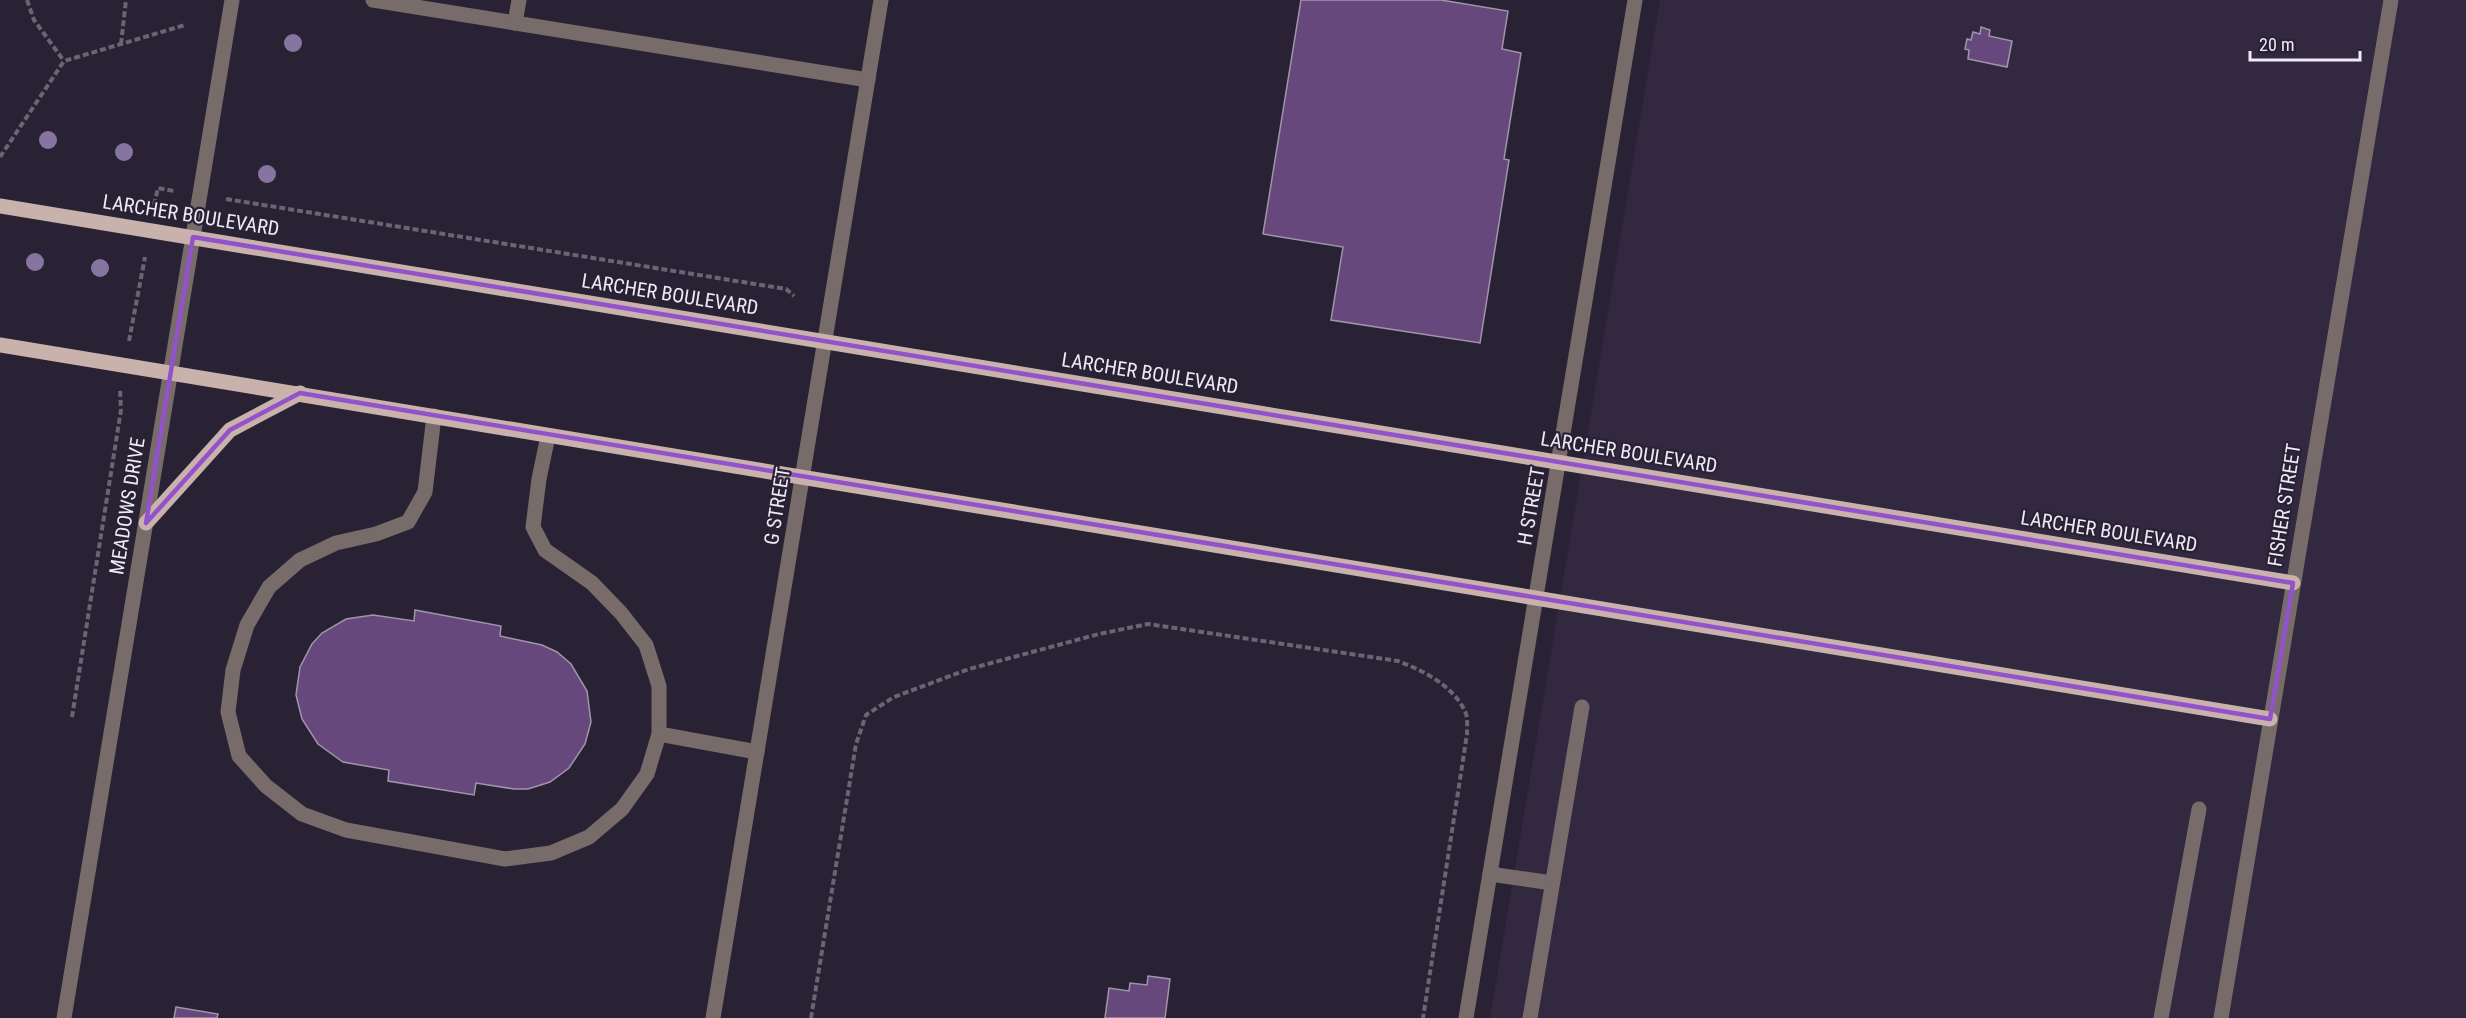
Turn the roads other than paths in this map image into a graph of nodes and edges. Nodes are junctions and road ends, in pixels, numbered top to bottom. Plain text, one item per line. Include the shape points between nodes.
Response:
1 (232, 0) edge
2 (373, 0) edge
3 (519, 0) edge
4 (881, 0) edge
5 (1635, 0) edge
6 (2391, 0) edge
7 (467, 8) edge
8 (515, 23) junction
9 (868, 80) junction
10 (0, 206) edge
11 (193, 237) junction
12 (825, 340) junction
13 (0, 345) edge
14 (171, 371) junction
15 (300, 393) junction
16 (434, 416) junction
17 (548, 436) junction
18 (1560, 462) junction
19 (803, 478) junction
20 (146, 524) junction
21 (2293, 583) junction
22 (1536, 599) junction
23 (1582, 707) dead end
24 (2270, 719) junction
25 (659, 734) junction
26 (757, 752) junction
27 (2199, 809) dead end
28 (1490, 874) junction
29 (1552, 883) junction
30 (69, 1017) edge
31 (713, 1018) edge
32 (1466, 1018) edge
33 (1530, 1018) edge
34 (2161, 1018) edge
35 (2221, 1018) edge

1 - 11 street, MEADOWS DRIVE
2 - 7 street
3 - 8 street
4 - 9 street, G STREET
5 - 18 street, H STREET
6 - 21 street, FISHER STREET
7 - 8 street
8 - 9 street
9 - 12 street, G STREET
10 - 11 main road, LARCHER BOULEVARD
11 - 12 main road, LARCHER BOULEVARD
11 - 14 street, MEADOWS DRIVE
12 - 18 main road, LARCHER BOULEVARD
12 - 19 street, G STREET
13 - 14 main road
14 - 15 main road
14 - 20 street, MEADOWS DRIVE
15 - 16 main road
15 - 20 main road via 230,429
16 - 17 main road
16 - 25 street via 424,492 408,522 336,543 300,560 269,587 247,625 233,670 228,712 239,756 266,786 302,814 346,830 505,859 551,853 589,837 622,809 647,774
17 - 19 main road
17 - 25 street via 533,528 545,550 592,582 646,645 659,686
18 - 21 main road, LARCHER BOULEVARD
18 - 22 street, H STREET
19 - 22 main road
19 - 26 street, G STREET
20 - 30 street, MEADOWS DRIVE
21 - 24 street, FISHER STREET
22 - 24 main road
22 - 28 street, H STREET
23 - 29 street
24 - 35 street, FISHER STREET
25 - 26 street
26 - 31 street, G STREET
27 - 34 street
28 - 29 street
28 - 32 street, H STREET
29 - 33 street

